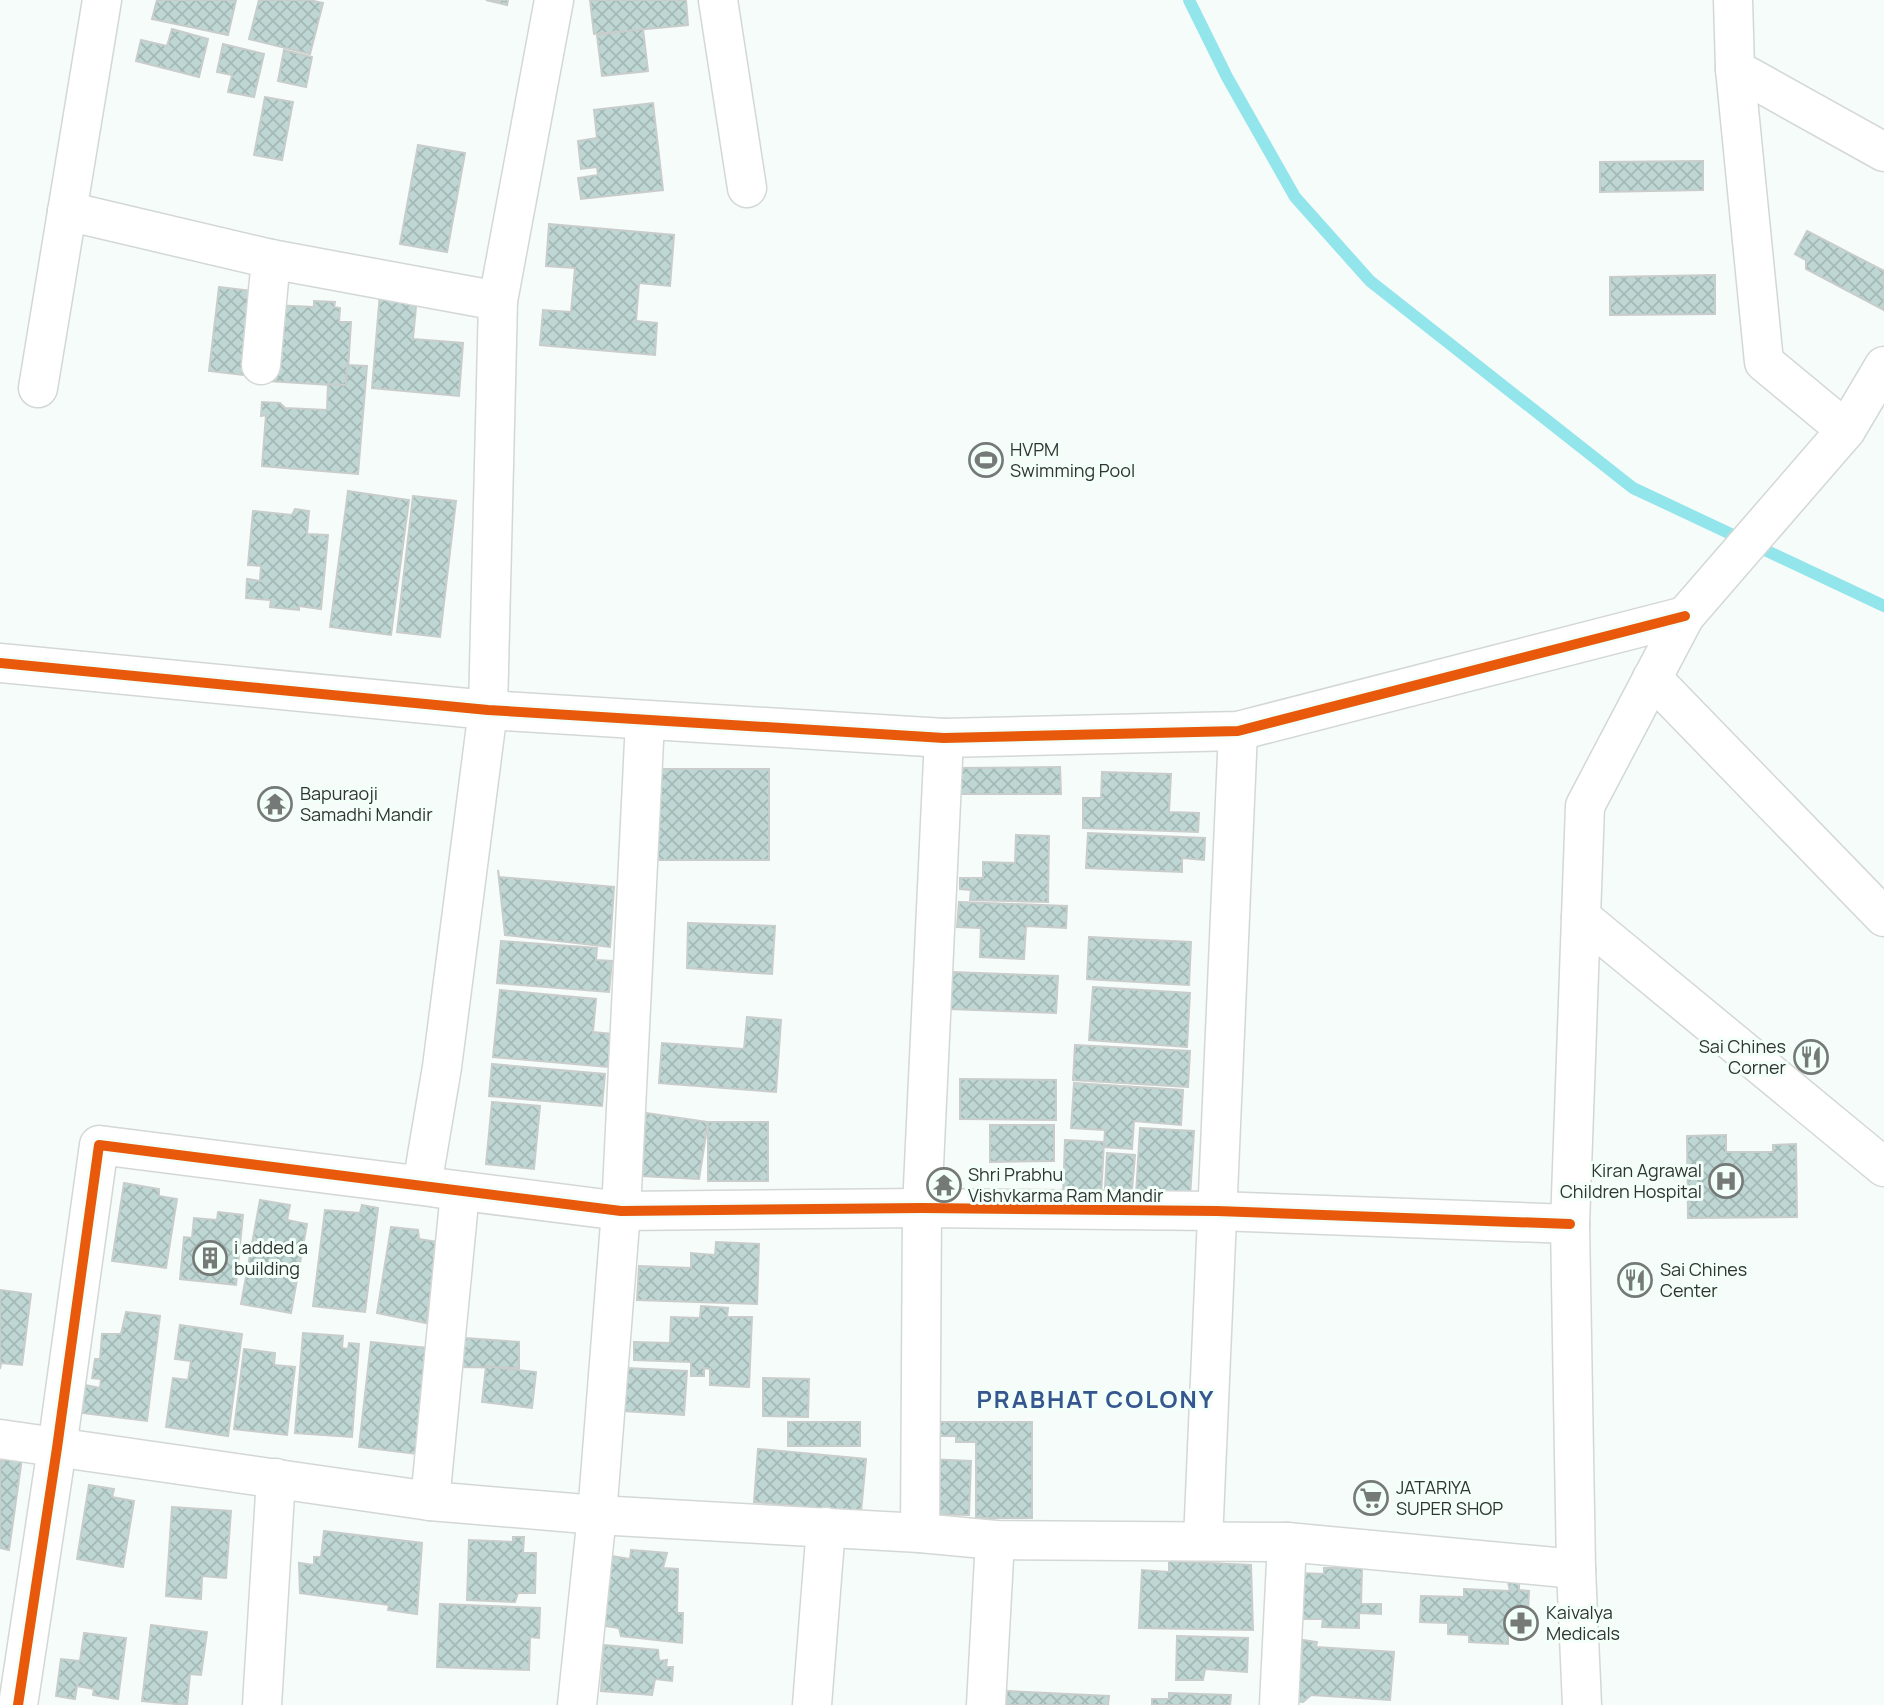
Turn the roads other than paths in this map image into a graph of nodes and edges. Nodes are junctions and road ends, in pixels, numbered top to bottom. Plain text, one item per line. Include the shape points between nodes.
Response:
1 (102, 0) edge
2 (554, 0) edge
3 (718, 0) edge
4 (1734, 0) edge
5 (1735, 69) junction
6 (1884, 152) edge
7 (747, 188) dead end
8 (67, 211) junction
9 (271, 259) junction
10 (498, 301) junction
11 (261, 366) dead end
12 (1884, 366) edge
13 (38, 388) dead end
14 (1846, 430) junction
15 (1694, 605) junction
16 (0, 663) edge
17 (1651, 678) junction
18 (488, 710) junction
19 (645, 721) junction
20 (1238, 731) junction
21 (944, 737) junction
22 (1581, 917) junction
23 (1884, 917) edge
24 (1884, 1167) edge
25 (460, 1192) junction
26 (922, 1208) junction
27 (621, 1211) junction
28 (1217, 1211) junction
29 (1570, 1224) junction
30 (0, 1439) edge
31 (57, 1448) junction
32 (276, 1478) junction
33 (430, 1500) junction
34 (597, 1515) junction
35 (826, 1527) junction
36 (920, 1533) junction
37 (996, 1540) junction
38 (1202, 1541) junction
39 (1287, 1542) junction
40 (1576, 1569) junction
41 (18, 1705) edge
42 (262, 1705) edge
43 (577, 1705) edge
44 (812, 1705) edge
45 (986, 1705) edge
46 (1279, 1705) edge
47 (1582, 1705) edge

1 - 8 street
2 - 10 street
3 - 7 street
4 - 5 street
5 - 6 street
5 - 14 street via 1764,362
8 - 9 street
8 - 13 street
9 - 10 street
9 - 11 street
10 - 18 street
12 - 14 street
14 - 15 street
15 - 17 street
15 - 20 street
16 - 18 street
17 - 22 street via 1585,806
17 - 23 street
18 - 19 street
18 - 25 street via 442,1067 422,1185
19 - 21 street
19 - 27 street
20 - 21 street
20 - 28 street
21 - 26 street
22 - 24 street
22 - 29 street
25 - 27 street
25 - 31 street via 99,1146
25 - 33 street
26 - 27 street
26 - 28 street
26 - 36 street
27 - 34 street
28 - 29 street
28 - 38 street
29 - 40 street
30 - 31 street
31 - 32 street
31 - 41 street
32 - 33 street
32 - 42 street
33 - 34 street
34 - 35 street
34 - 43 street
35 - 36 street
35 - 44 street
36 - 37 street
37 - 38 street
37 - 45 street
38 - 39 street
39 - 40 street
39 - 46 street
40 - 47 street

